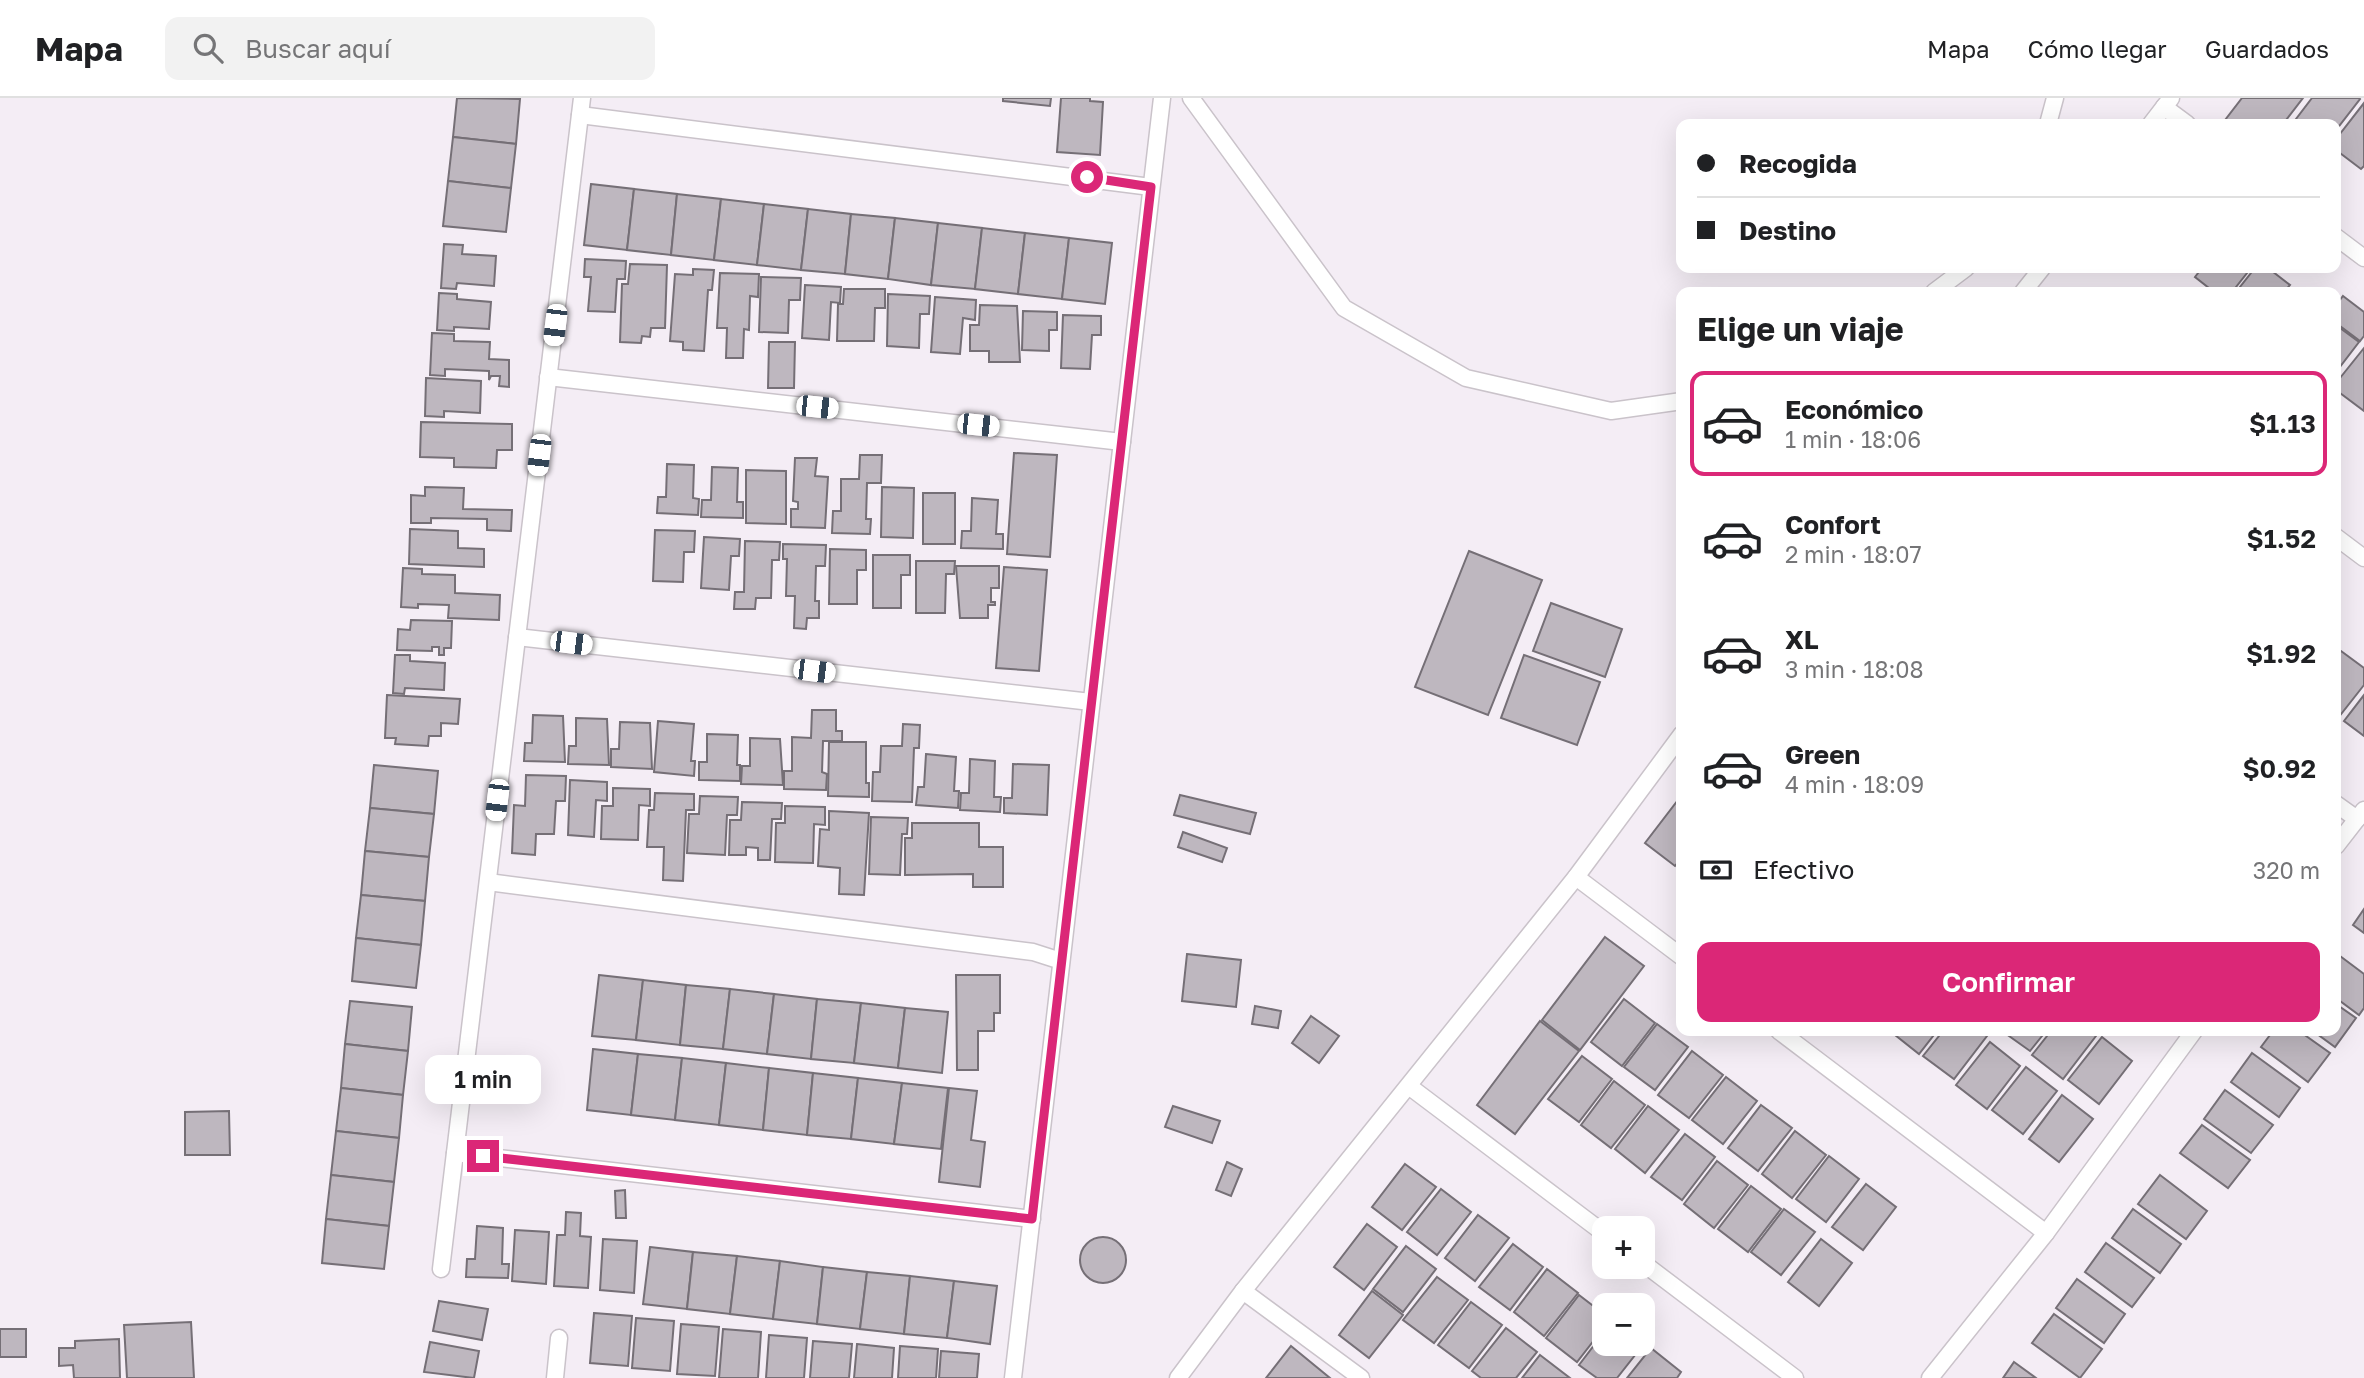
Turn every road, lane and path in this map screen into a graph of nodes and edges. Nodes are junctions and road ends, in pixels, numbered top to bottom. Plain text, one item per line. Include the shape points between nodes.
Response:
1 (582, 98) edge
2 (1162, 98) edge
3 (1191, 98) edge
4 (2055, 98) edge
5 (2168, 103) edge
6 (580, 115) junction
7 (2049, 119) edge
8 (2155, 119) edge
9 (2182, 119) edge
10 (1151, 187) junction
11 (2341, 241) edge
12 (2364, 258) edge
13 (1959, 273) edge
14 (2038, 273) edge
15 (1941, 287) edge
16 (2027, 287) edge
17 (548, 377) junction
18 (1676, 402) edge
19 (1122, 442) junction
20 (2341, 541) edge
21 (2364, 558) edge
22 (517, 637) junction
23 (1091, 702) junction
24 (1676, 742) edge
25 (2341, 806) edge
26 (2361, 815) edge
27 (2341, 840) edge
28 (1576, 877) junction
29 (488, 882) junction
30 (1676, 952) edge
31 (1061, 961) junction
32 (1786, 1036) edge
33 (2190, 1036) edge
34 (1410, 1087) junction
35 (455, 1153) junction
36 (1032, 1219) junction
37 (1592, 1224) edge
38 (2046, 1233) junction
39 (441, 1269) dead end
40 (1655, 1272) edge
41 (1243, 1292) junction
42 (559, 1338) dead end
43 (555, 1378) edge
44 (1013, 1378) edge
45 (1178, 1378) edge
46 (1361, 1378) edge
47 (1796, 1378) edge
48 (1930, 1378) edge

1 - 6 lane
2 - 10 lane
3 - 18 lane via 1344,308 1466,379 1611,411
4 - 7 lane
5 - 8 lane
5 - 9 lane
6 - 10 lane
6 - 17 lane
10 - 19 lane
11 - 12 lane
13 - 15 lane
14 - 16 lane
17 - 19 lane
17 - 22 lane
19 - 23 lane
20 - 21 lane
22 - 23 lane
22 - 29 lane
23 - 31 lane
24 - 28 lane
25 - 26 lane
26 - 27 lane
28 - 30 lane
28 - 34 lane
29 - 31 lane via 1033,953
29 - 35 lane
31 - 36 lane
32 - 38 lane
33 - 38 lane
34 - 37 lane
34 - 41 lane
35 - 36 lane
35 - 39 lane
36 - 44 lane
38 - 48 lane
40 - 47 lane
41 - 45 lane
41 - 46 lane
42 - 43 lane

